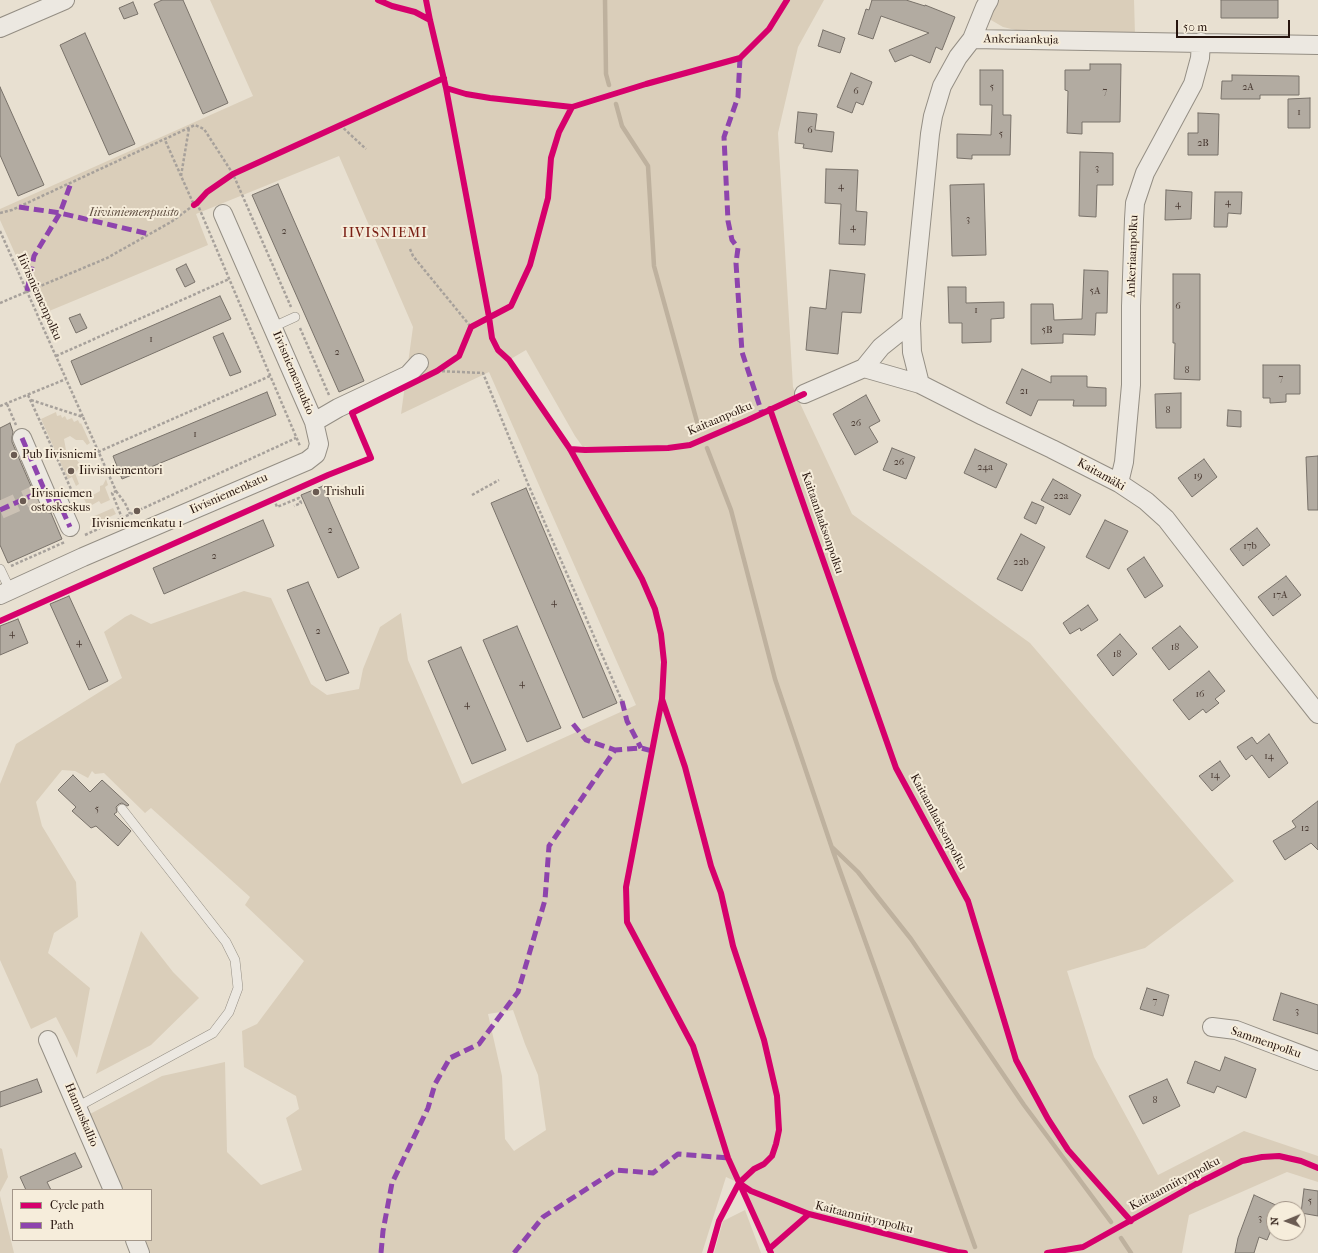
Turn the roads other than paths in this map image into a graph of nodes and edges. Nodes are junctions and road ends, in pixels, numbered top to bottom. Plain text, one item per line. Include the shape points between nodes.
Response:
1 (65, 0) edge
2 (989, 0) edge
3 (0, 28) edge
4 (972, 39) junction
5 (1201, 42) junction
6 (1318, 45) edge
7 (223, 214) dead end
8 (295, 317) road end
9 (911, 323) junction
10 (273, 327) junction
11 (864, 368) junction
12 (429, 370) road end
13 (920, 384) junction
14 (804, 394) dead end
15 (314, 422) junction
16 (20, 434) road end
17 (1118, 484) junction
18 (73, 535) road end
19 (0, 570) edge
20 (5, 592) edge
21 (1318, 714) edge
22 (122, 809) dead end
23 (1212, 1027) dead end
24 (48, 1040) dead end
25 (1318, 1061) edge
26 (77, 1107) junction
27 (113, 1189) edge
28 (135, 1241) edge
29 (140, 1253) edge

1 - 3 street
2 - 4 street
4 - 5 street, Ankeriaankuja
4 - 9 street, Ankeriaankuja via 958,57 942,86 933,116
5 - 6 street, Ankeriaankuja
5 - 17 street, Ankeriaanpolku via 1200,58 1193,84 1145,172 1135,203 1131,385 1124,462
7 - 10 street, Iivisniemenaukio
8 - 10 lane
9 - 11 street via 881,347
9 - 13 street, Ankeriaankuja via 912,352
10 - 15 street, Iivisniemenaukio
11 - 13 street, Kaitamäki
11 - 14 street
12 - 15 street, Iivisniemenaukio via 408,375
13 - 17 street, Kaitamäki
15 - 20 street, Iivisniemenkatu via 319,444 316,454 307,460
16 - 18 street via 42,491 50,503 58,500
17 - 21 street, Kaitamäki via 1146,501 1166,519
19 - 20 lane
22 - 26 lane via 226,942 235,960 238,988 229,1012 213,1033
23 - 25 street, Sammenpolku via 1236,1030
24 - 26 street, Hannuskallio
26 - 27 street, Hannuskallio
28 - 29 street

